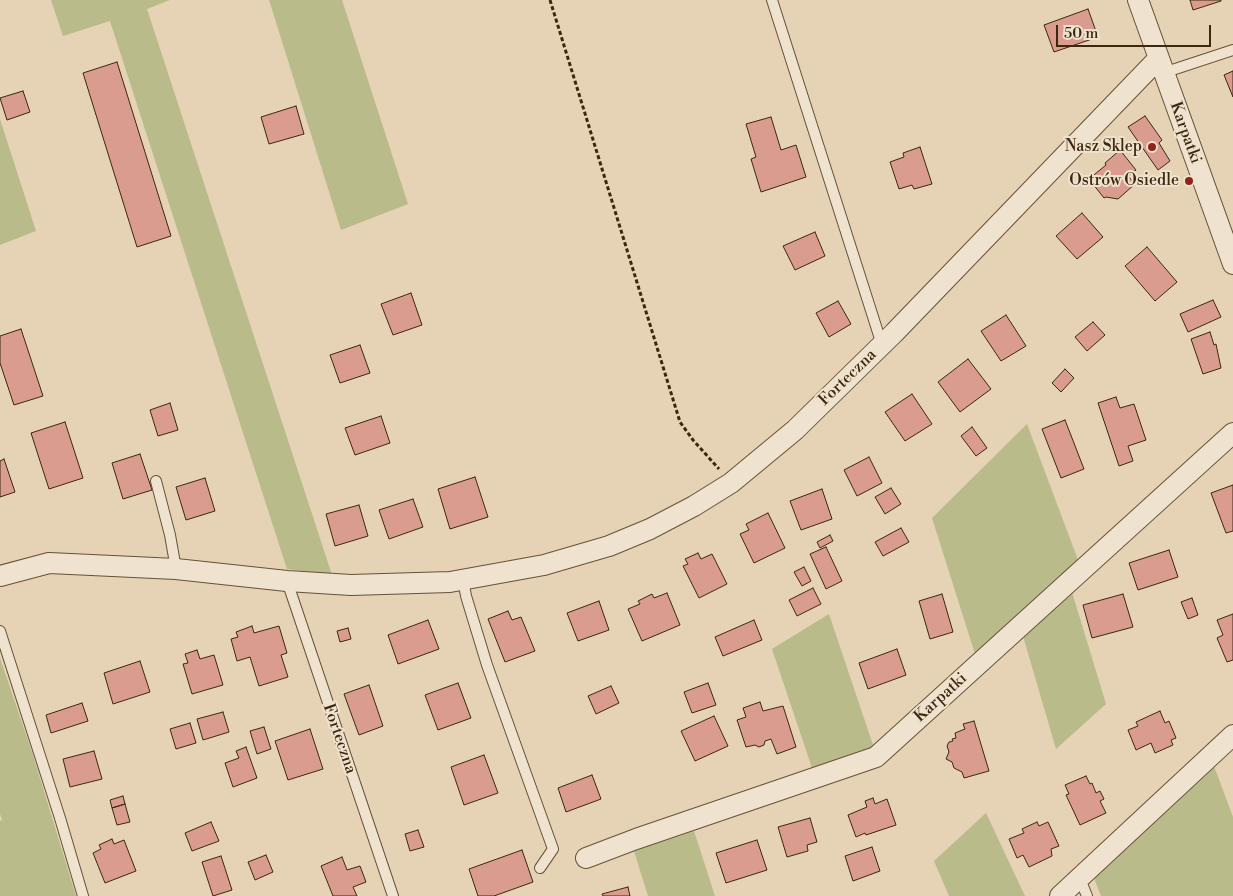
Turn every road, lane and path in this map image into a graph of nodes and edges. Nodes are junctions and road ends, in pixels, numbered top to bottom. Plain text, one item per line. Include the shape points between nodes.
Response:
1 (550, 0) edge
2 (772, 0) edge
3 (1138, 0) edge
4 (1233, 50) edge
5 (1161, 66) junction
6 (1233, 264) edge
7 (882, 345) junction
8 (1233, 433) edge
9 (156, 482) dead end
10 (731, 483) junction
11 (176, 569) junction
12 (0, 576) edge
13 (463, 580) junction
14 (286, 581) junction
15 (0, 631) edge
16 (1233, 735) edge
17 (586, 858) dead end
18 (540, 868) dead end
19 (1083, 887) edge
20 (83, 896) edge
21 (393, 896) edge
22 (1060, 896) edge

1 - 10 path via 680,422
2 - 7 lane
3 - 5 street, Karpatki
4 - 5 lane, Forteczna
5 - 6 street, Karpatki
5 - 7 street, Forteczna
7 - 10 street, Forteczna via 795,430
8 - 17 street, Karpatki via 876,757
9 - 11 lane
10 - 13 street, Forteczna via 692,508 609,546 544,565
11 - 12 street, Forteczna via 49,563
11 - 14 street, Forteczna
13 - 14 street, Forteczna via 351,586
13 - 18 lane via 487,665 553,849
14 - 21 lane, Forteczna
15 - 20 lane
16 - 19 street
19 - 22 street

